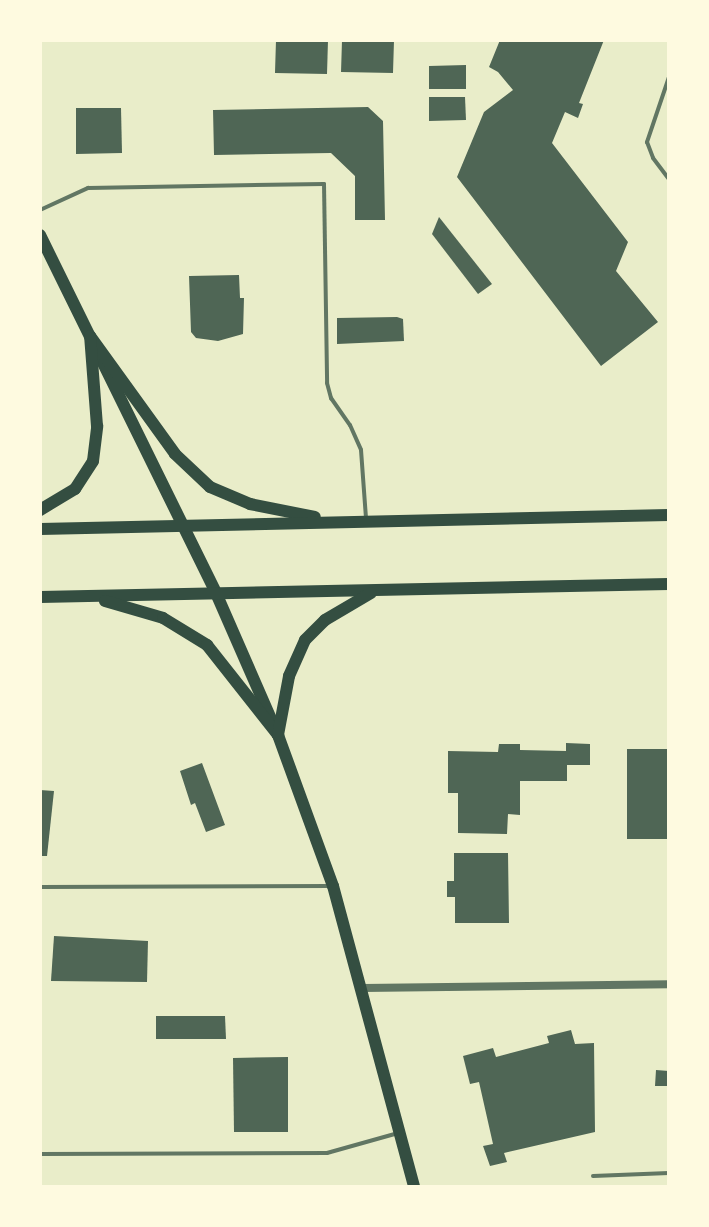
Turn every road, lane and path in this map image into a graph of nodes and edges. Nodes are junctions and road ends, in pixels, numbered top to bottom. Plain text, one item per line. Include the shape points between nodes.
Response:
1 (669, 77) edge
2 (669, 179) edge
3 (40, 210) edge
4 (40, 235) edge
5 (90, 336) junction
6 (40, 510) edge
7 (669, 515) edge
8 (342, 521) junction
9 (366, 521) junction
10 (182, 525) junction
11 (40, 529) edge
12 (669, 584) edge
13 (375, 591) junction
14 (216, 593) junction
15 (86, 596) junction
16 (40, 597) edge
17 (278, 735) junction
18 (333, 886) junction
19 (40, 887) edge
20 (669, 984) edge
21 (363, 988) junction
22 (400, 1133) junction
23 (40, 1154) edge
24 (669, 1173) edge
25 (593, 1176) dead end
26 (414, 1187) edge

1 - 2 lane via 647,142
3 - 9 lane via 88,188 324,184 327,383 361,450
4 - 5 main road
5 - 6 main road via 97,426 93,461 75,489
5 - 8 main road via 175,454 210,487 250,504
5 - 10 main road
7 - 9 main road
8 - 9 main road
8 - 10 main road
10 - 11 main road
10 - 14 main road
12 - 13 main road
13 - 14 main road
13 - 17 main road via 325,620 305,640 289,676
14 - 15 main road
14 - 17 main road
15 - 16 main road
15 - 17 main road via 145,612 194,635 219,657
17 - 18 main road
18 - 19 lane
18 - 21 main road
20 - 21 street
21 - 22 main road
22 - 23 lane via 327,1153
22 - 26 main road
24 - 25 lane

